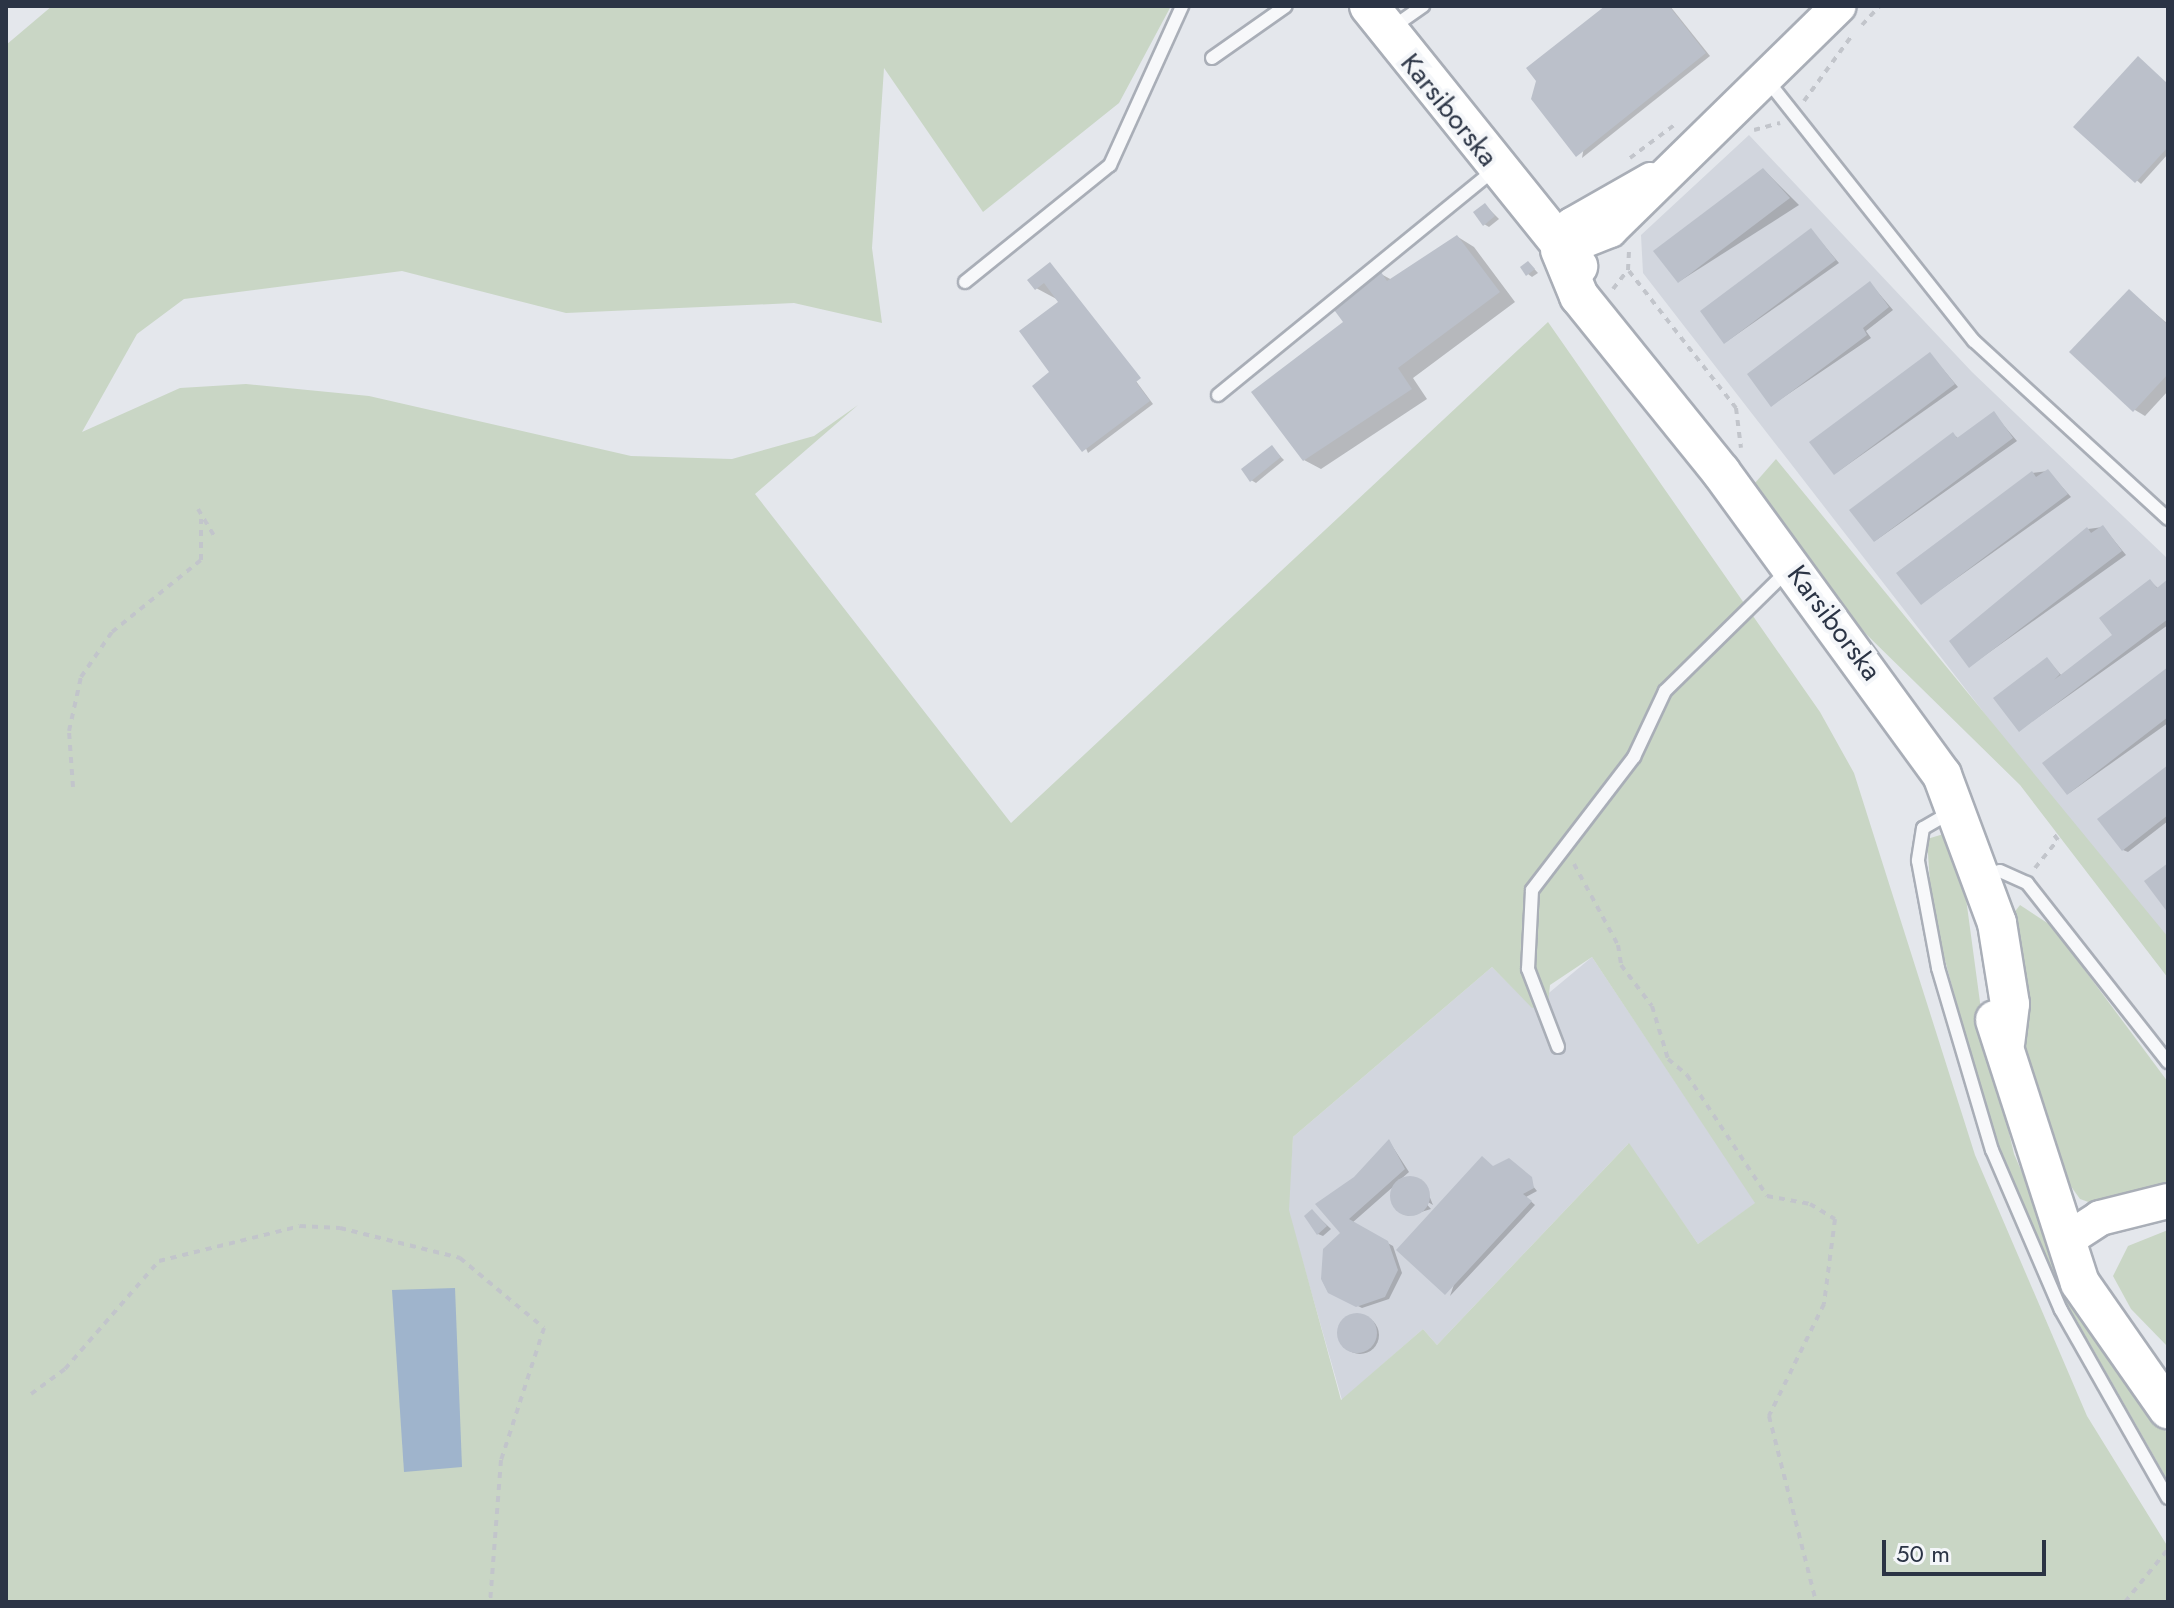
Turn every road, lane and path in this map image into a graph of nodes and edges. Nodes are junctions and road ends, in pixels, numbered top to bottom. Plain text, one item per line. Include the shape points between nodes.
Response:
1 (1182, 6) edge
2 (1286, 6) edge
3 (1423, 6) edge
4 (1839, 6) edge
5 (1880, 6) edge
6 (1378, 19) edge
7 (1212, 58) dead end
8 (1766, 79) junction
9 (1802, 103) dead end
10 (1682, 119) dead end
11 (1624, 161) dead end
12 (1495, 169) junction
13 (1560, 250) junction
14 (1628, 270) dead end
15 (965, 282) dead end
16 (1218, 395) dead end
17 (1745, 454) dead end
18 (198, 509) dead end
19 (201, 519) junction
20 (2168, 519) edge
21 (216, 539) dead end
22 (1791, 567) junction
23 (73, 787) dead end
24 (1959, 810) junction
25 (1568, 843) junction
26 (1978, 876) junction
27 (1558, 1047) dead end
28 (2168, 1062) edge
29 (2168, 1201) edge
30 (2168, 1222) edge
31 (2068, 1239) junction
32 (31, 1394) dead end
33 (2160, 1396) edge
34 (2168, 1498) edge
35 (2168, 1549) edge
36 (490, 1602) edge
37 (1816, 1602) edge
38 (2125, 1602) edge

1 - 15 lane via 1110,165
2 - 7 lane
3 - 6 lane
4 - 8 street
5 - 9 path via 1823,67
6 - 12 main road, Karsiborska
8 - 13 street via 1663,174 1593,208 1572,225
8 - 20 lane via 1974,341
10 - 11 path
12 - 13 main road, Karsiborska
12 - 16 lane
13 - 22 main road, Karsiborska via 1579,296 1657,388
14 - 17 path via 1736,408
18 - 19 path
19 - 21 path
19 - 23 path via 201,560 112,632 81,677 69,731
22 - 24 main road, Karsiborska via 1920,740
22 - 25 lane via 1665,691 1634,757
24 - 26 main road, Karsiborska
24 - 34 lane via 1923,828 1918,861 1938,968 1977,1100 2054,1297
25 - 27 lane via 1532,890 1528,969
25 - 37 path via 1621,965 1652,1006 1668,1059 1687,1075 1767,1196 1810,1204 1835,1219 1824,1304 1769,1416
26 - 28 lane via 2000,871 2027,883
26 - 31 main road, Karsiborska via 1983,976 2030,1145
29 - 31 street via 2100,1218
30 - 31 street
31 - 33 main road via 2096,1266
32 - 36 path via 65,1369 159,1261 300,1226 340,1228 460,1258 544,1328 501,1460
35 - 38 path

